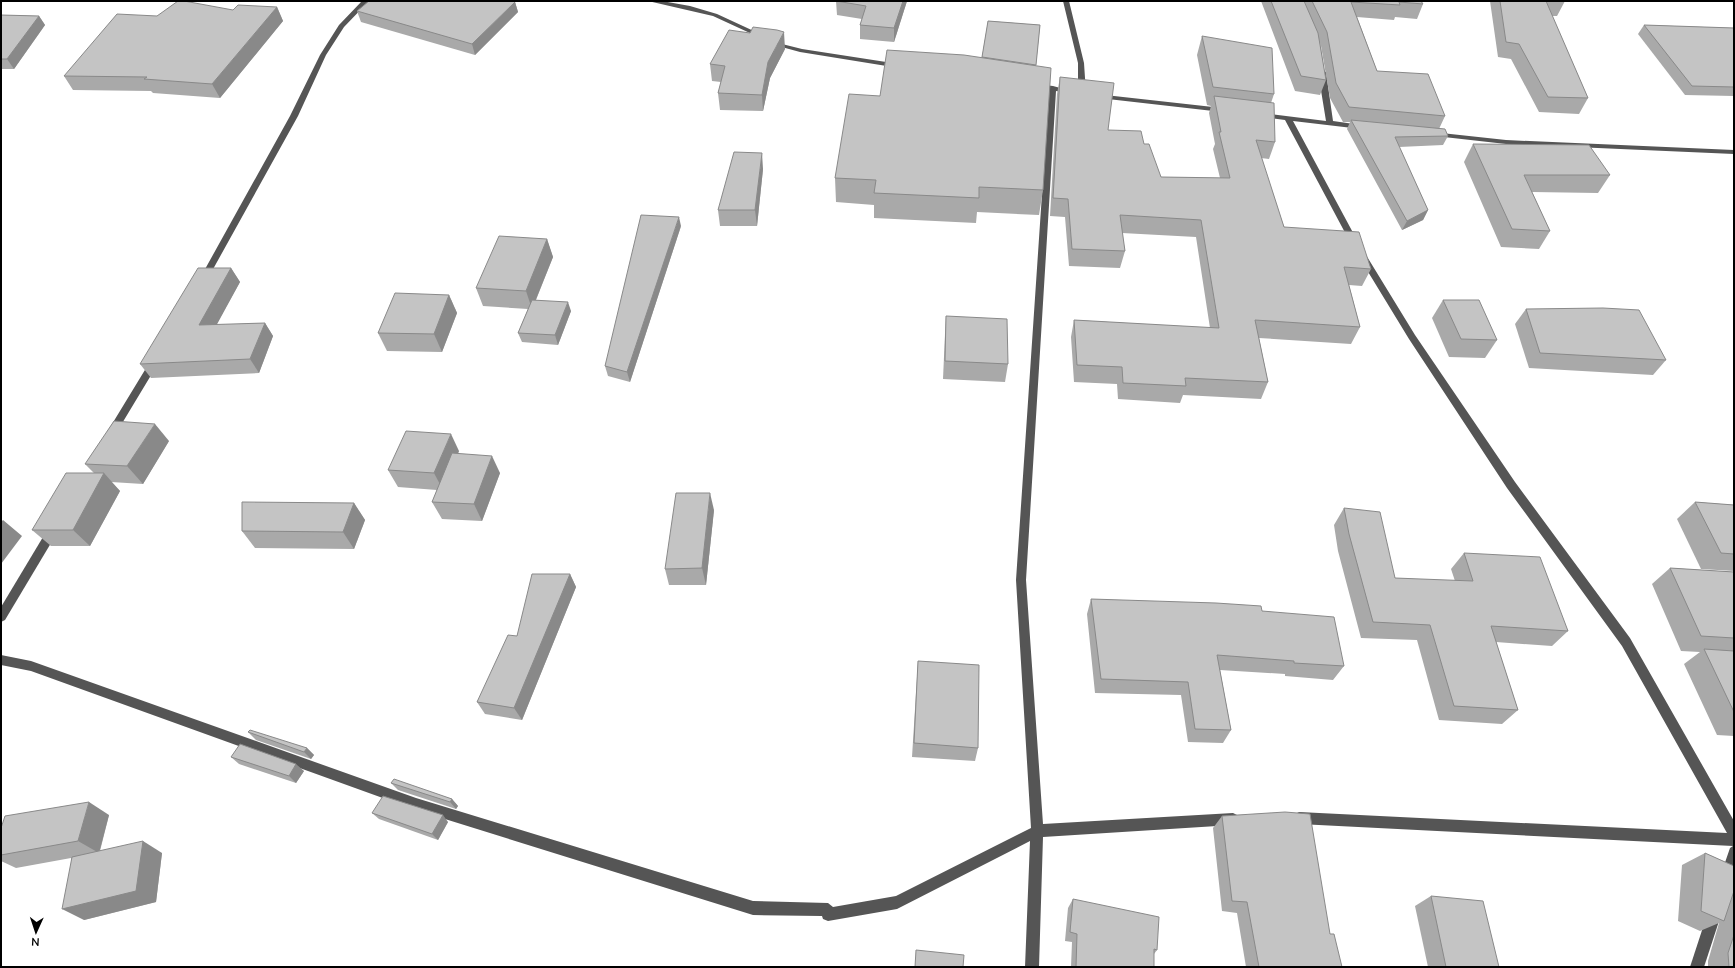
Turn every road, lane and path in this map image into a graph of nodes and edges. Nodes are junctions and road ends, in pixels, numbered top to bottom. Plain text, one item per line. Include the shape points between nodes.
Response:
1 (366, 1) edge
2 (651, 1) edge
3 (1066, 1) edge
4 (1320, 62) edge
5 (906, 67) edge
6 (1030, 85) edge
7 (1053, 88) junction
8 (1082, 94) junction
9 (1232, 112) edge
10 (1256, 115) edge
11 (1288, 118) junction
12 (1330, 124) junction
13 (1368, 128) edge
14 (1429, 134) edge
15 (1734, 152) edge
16 (199, 286) edge
17 (160, 352) edge
18 (108, 440) edge
19 (58, 522) edge
20 (1, 617) edge
21 (1, 660) edge
22 (1290, 817) edge
23 (1242, 818) edge
24 (1037, 831) junction
25 (1734, 833) edge
26 (1734, 840) edge
27 (1734, 852) edge
28 (1722, 888) edge
29 (1718, 903) edge
30 (1032, 967) edge
31 (1697, 967) edge

1 - 16 street via 341,26 323,56 294,116
2 - 5 street via 715,15 780,45 802,51
3 - 8 street via 1081,63
4 - 12 street
6 - 7 street
7 - 8 street
7 - 24 street via 1021,580
8 - 9 street
10 - 11 street
11 - 12 street
11 - 25 street via 1350,234 1412,337 1511,485 1626,642
12 - 13 street
14 - 15 street via 1506,142
17 - 18 street
19 - 20 street
21 - 24 street via 31,666 416,804 753,908 828,910 828,914 898,902
22 - 26 street
23 - 24 street
24 - 30 street
27 - 28 street
29 - 31 street

